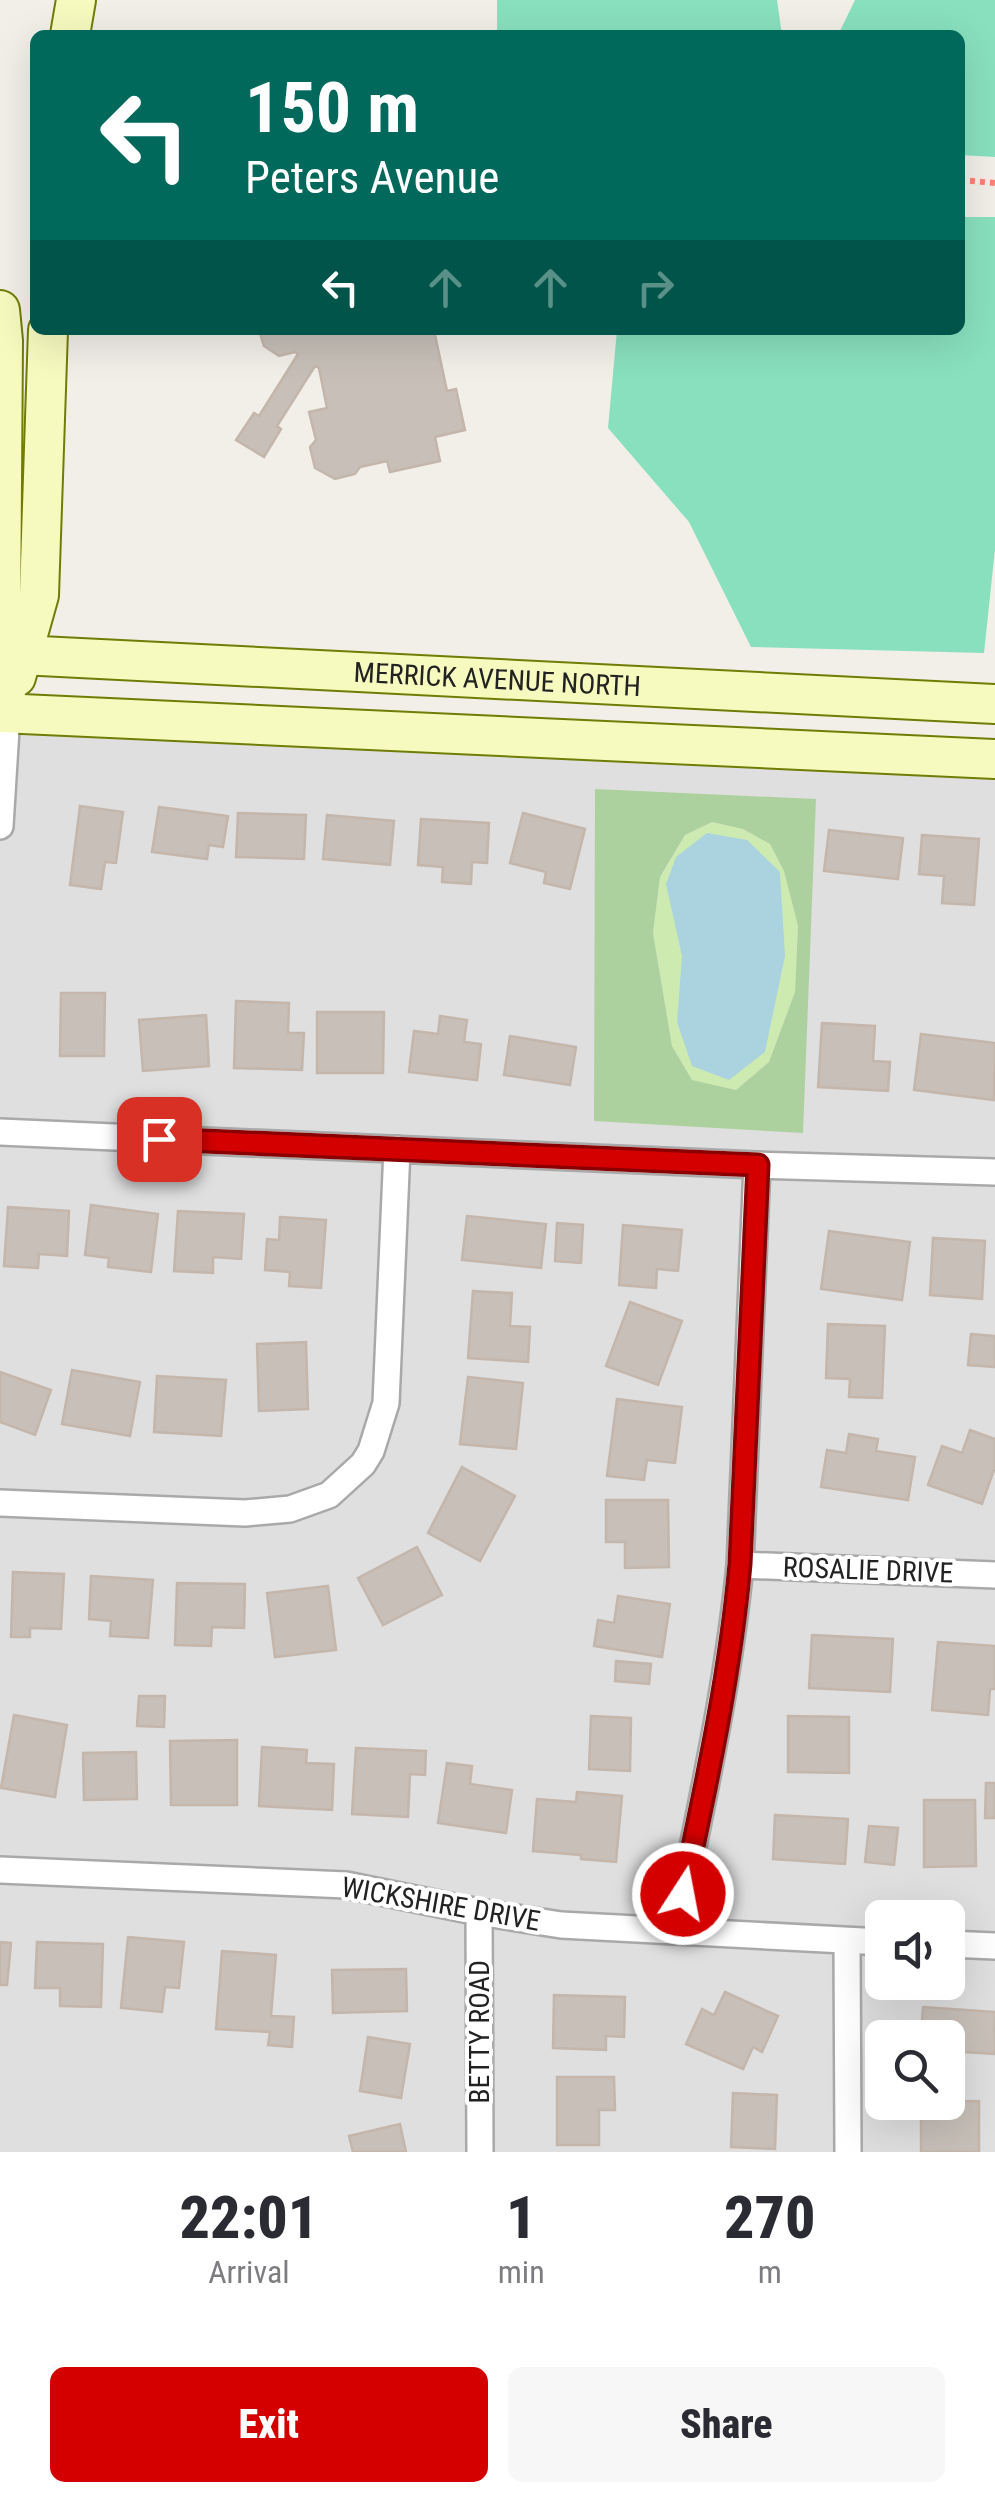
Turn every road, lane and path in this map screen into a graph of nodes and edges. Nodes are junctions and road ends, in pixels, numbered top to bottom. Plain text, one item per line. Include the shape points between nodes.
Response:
1 (76, 0) edge
2 (71, 30) edge
3 (965, 180) edge
4 (995, 183) edge
5 (0, 310) edge
6 (48, 335) edge
7 (8, 654) edge
8 (995, 704) edge
9 (3, 713) edge
10 (995, 759) edge
11 (0, 826) edge
12 (0, 1132) edge
13 (397, 1149) junction
14 (758, 1165) junction
15 (995, 1172) edge
16 (0, 1503) edge
17 (740, 1564) junction
18 (995, 1575) edge
19 (0, 1870) edge
20 (479, 1912) junction
21 (676, 1931) junction
22 (847, 1941) junction
23 (865, 1942) edge
24 (965, 1945) edge
25 (995, 1946) edge
26 (480, 2152) edge
27 (848, 2152) edge

1 - 2 main road
3 - 4 path
5 - 7 main road via 1,606
6 - 7 main road via 39,595
7 - 8 main road, MERRICK AVENUE NORTH
7 - 9 main road
9 - 10 main road, MERRICK AVENUE NORTH
9 - 11 street
12 - 13 street
13 - 14 street
13 - 16 street via 386,1403 364,1464 328,1495 290,1509
14 - 15 street
14 - 17 street
17 - 18 street, ROSALIE DRIVE
17 - 21 street via 728,1673
19 - 20 street, WICKSHIRE DRIVE via 346,1885
20 - 21 street, WICKSHIRE DRIVE via 561,1925
20 - 26 street, BETTY ROAD
21 - 22 street, WICKSHIRE DRIVE
22 - 23 street, WICKSHIRE DRIVE
22 - 27 street
24 - 25 street

